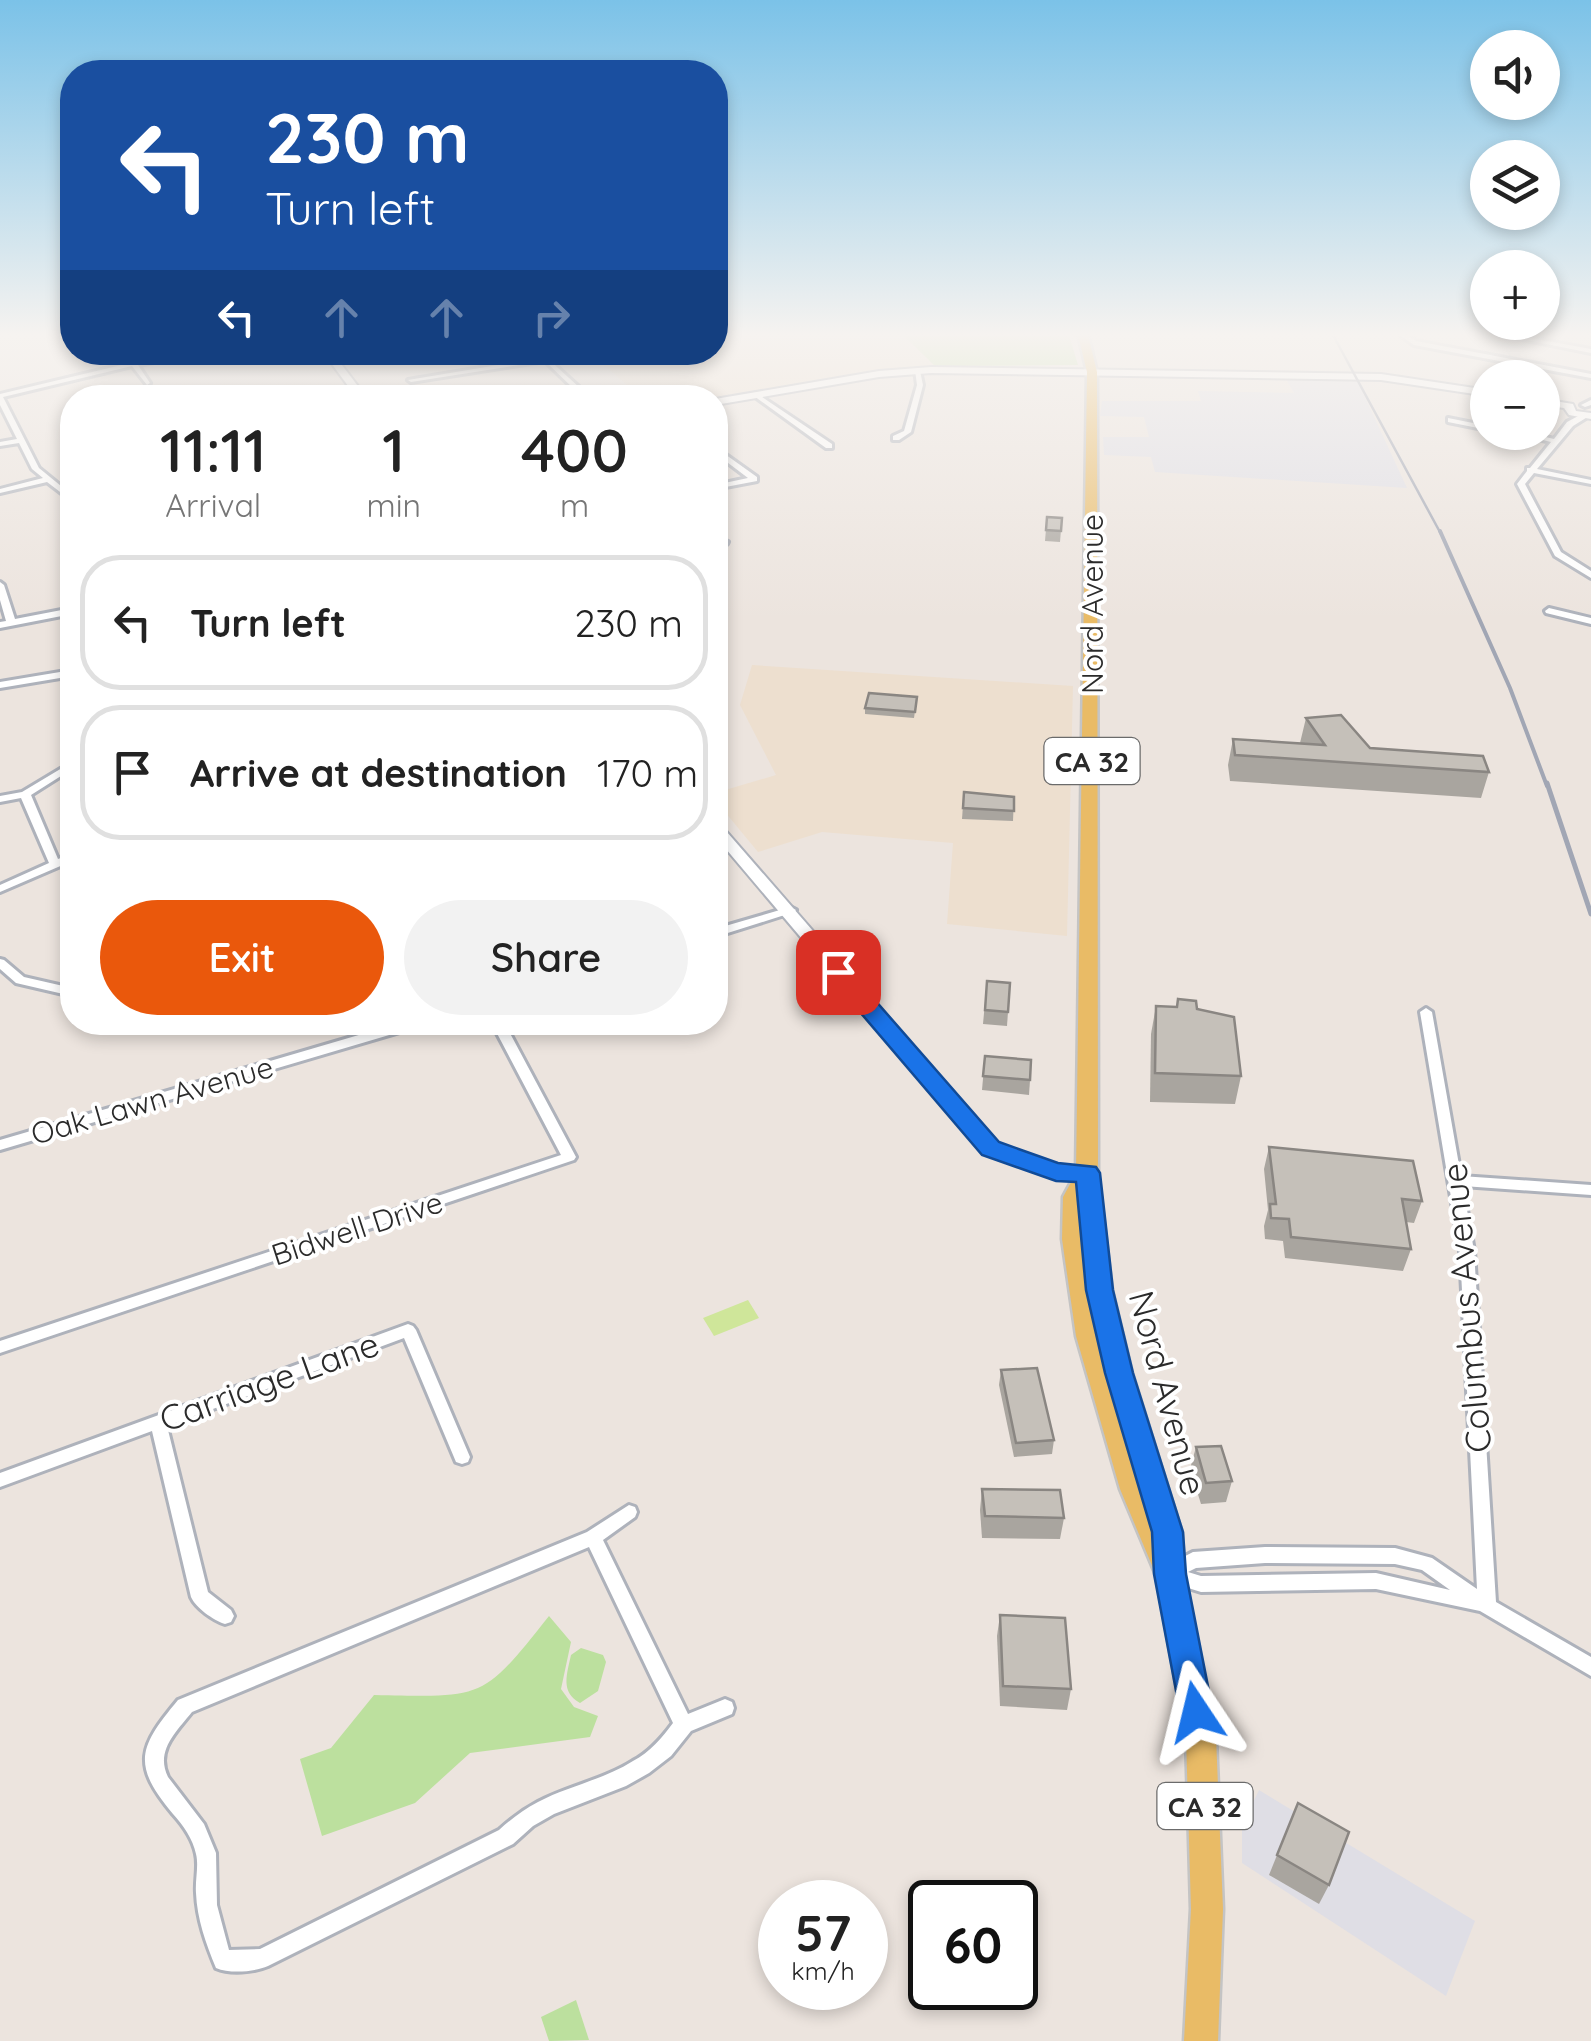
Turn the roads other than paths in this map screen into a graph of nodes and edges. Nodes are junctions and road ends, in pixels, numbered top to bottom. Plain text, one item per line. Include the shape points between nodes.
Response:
1 (17, 430) edge
2 (806, 430) edge
3 (907, 430) edge
4 (1092, 430) edge
5 (896, 438) dead end
6 (22, 440) junction
7 (0, 444) edge
8 (828, 446) dead end
9 (1547, 450) edge
10 (728, 459) edge
11 (1530, 470) junction
12 (46, 480) junction
13 (1591, 482) edge
14 (728, 485) edge
15 (60, 490) edge
16 (0, 491) edge
17 (1591, 575) edge
18 (0, 585) edge
19 (1549, 610) dead end
20 (60, 613) edge
21 (1591, 621) edge
22 (6, 624) edge
23 (60, 675) edge
24 (0, 685) edge
25 (60, 772) edge
26 (24, 794) junction
27 (0, 799) edge
28 (728, 841) edge
29 (60, 860) edge
30 (54, 862) junction
31 (0, 889) edge
32 (790, 910) junction
33 (728, 929) edge
34 (0, 963) edge
35 (60, 989) edge
36 (1426, 1012) dead end
37 (375, 1035) edge
38 (505, 1035) edge
39 (0, 1144) edge
40 (1088, 1173) junction
41 (1457, 1181) junction
42 (1591, 1190) edge
43 (0, 1347) edge
44 (158, 1422) junction
45 (462, 1457) dead end
46 (0, 1480) edge
47 (628, 1512) dead end
48 (592, 1537) junction
49 (1170, 1574) junction
50 (1486, 1606) junction
51 (225, 1616) dead end
52 (1591, 1667) edge
53 (725, 1708) dead end
54 (684, 1725) junction
55 (1201, 2041) edge

1 - 6 street
2 - 8 street
3 - 5 street
4 - 40 main road, Nord Avenue / CA 32
6 - 7 street
6 - 12 street
9 - 11 street
10 - 14 street via 754,480
11 - 13 street
11 - 17 street via 1521,484 1541,525 1558,554
12 - 15 street
12 - 16 street
18 - 22 street
19 - 21 street
20 - 22 street
23 - 24 street
25 - 26 street
26 - 27 street
26 - 30 street
28 - 32 street
29 - 30 street
30 - 31 street
32 - 33 street
32 - 40 street via 990,1148 1056,1172
34 - 35 street via 20,980
36 - 41 street, Columbus Avenue
37 - 39 street, Oak Lawn Avenue
38 - 43 street, Bidwell Drive via 569,1158
40 - 49 main road, Nord Avenue / CA 32 via 1100,1290 1168,1532
41 - 42 street
41 - 50 street, Columbus Avenue via 1467,1250
44 - 45 street, Carriage Lane via 408,1330
44 - 46 street, Carriage Lane
44 - 51 street via 200,1596
47 - 48 street
48 - 54 street
48 - 54 street via 185,1706 162,1729 153,1748 154,1774 206,1854 209,1925 223,1961 261,1959 506,1837 524,1816 650,1766
49 - 50 street via 1201,1584 1376,1581
49 - 50 street via 1194,1560 1395,1556 1426,1563
49 - 55 main road, Nord Avenue / CA 32 via 1201,1737 1207,1919
50 - 52 street
53 - 54 street

